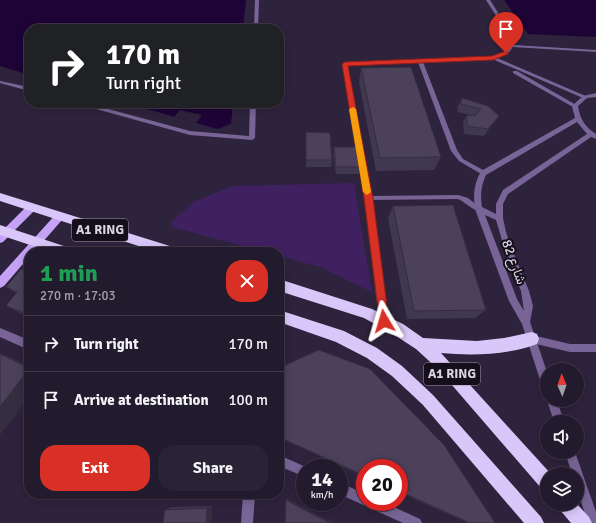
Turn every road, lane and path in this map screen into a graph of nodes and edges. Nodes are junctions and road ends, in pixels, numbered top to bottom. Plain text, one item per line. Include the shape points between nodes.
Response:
1 (257, 0) edge
2 (488, 0) edge
3 (256, 24) edge
4 (512, 46) junction
5 (596, 51) edge
6 (493, 58) junction
7 (420, 61) junction
8 (509, 66) junction
9 (0, 82) edge
10 (24, 88) edge
11 (596, 95) edge
12 (585, 97) junction
13 (575, 106) junction
14 (98, 108) edge
15 (253, 108) edge
16 (577, 119) junction
17 (593, 135) edge
18 (483, 173) junction
19 (0, 197) edge
20 (368, 198) junction
21 (31, 208) junction
22 (479, 210) junction
23 (59, 217) junction
24 (498, 218) junction
25 (2, 234) edge
26 (36, 243) junction
27 (32, 247) edge
28 (49, 247) edge
29 (157, 247) edge
30 (24, 257) edge
31 (0, 284) edge
32 (284, 286) edge
33 (284, 318) edge
34 (384, 321) junction
35 (526, 322) junction
36 (0, 332) edge
37 (532, 339) junction
38 (24, 344) edge
39 (421, 344) junction
40 (596, 348) edge
41 (540, 364) edge
42 (572, 459) edge
43 (284, 462) edge
44 (296, 468) edge
45 (540, 474) edge
46 (249, 499) edge
47 (390, 511) edge
48 (572, 511) edge
49 (247, 523) edge
50 (416, 523) edge
51 (535, 523) edge
52 (583, 523) edge
53 (594, 523) edge

1 - 3 lane
2 - 4 lane via 511,36
4 - 5 lane
4 - 6 lane via 506,53
6 - 7 lane
6 - 8 lane
7 - 18 lane via 454,151 461,160
7 - 20 lane via 345,64
8 - 12 lane
8 - 13 lane
9 - 10 lane
11 - 12 street
12 - 13 street
13 - 16 street
14 - 15 lane via 190,133 252,138
16 - 17 street
16 - 18 street
17 - 24 street via 505,192 500,200
18 - 22 street, شارع 82 via 478,184
19 - 21 highway, A1 RING
20 - 22 lane via 458,197 470,202
20 - 34 lane
21 - 23 highway, A1 RING
21 - 25 main road
22 - 24 street
22 - 35 street, شارع 82 via 513,301
23 - 26 main road
23 - 29 highway, A1 RING
24 - 35 street, شارع 82 via 527,299
25 - 26 highway, A1 RING
26 - 27 main road
26 - 28 highway, A1 RING
30 - 31 main road
32 - 34 highway, A1 RING via 331,300
33 - 51 highway, A1 RING via 339,336 372,353 398,371 428,400
34 - 39 highway, A1 RING
35 - 37 street, شارع 82
36 - 38 street
37 - 39 highway via 506,346 478,349 450,349
37 - 40 lane via 570,348
37 - 41 street, شارع 82
39 - 45 highway, A1 RING via 444,365
42 - 53 street
43 - 44 street
46 - 49 street
47 - 50 street
48 - 52 highway

